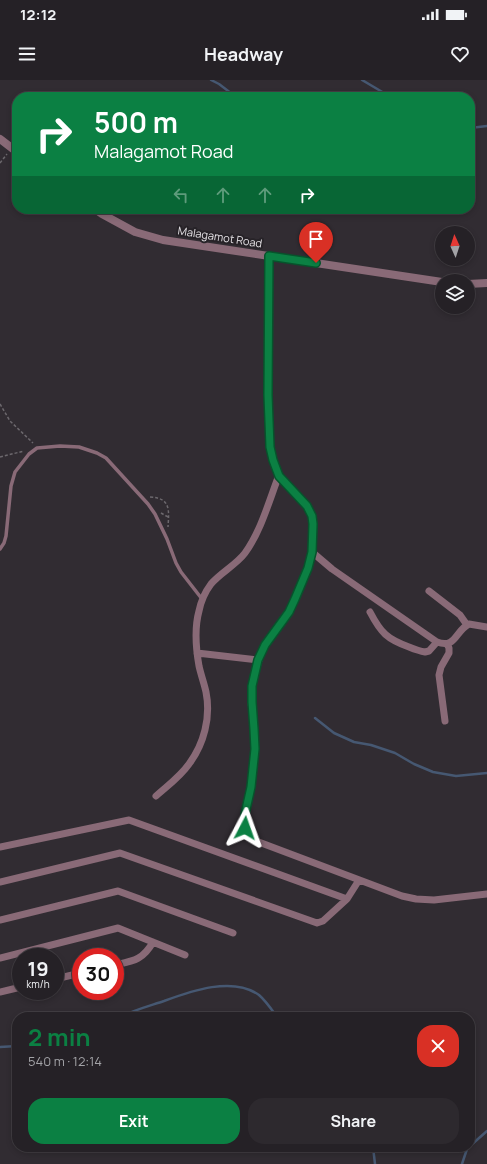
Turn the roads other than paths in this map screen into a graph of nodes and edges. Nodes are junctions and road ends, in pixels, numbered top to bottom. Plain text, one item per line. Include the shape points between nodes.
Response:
1 (0, 139) edge
2 (12, 148) edge
3 (102, 214) edge
4 (269, 256) junction
5 (435, 281) edge
6 (487, 283) edge
7 (475, 284) edge
8 (279, 476) junction
9 (0, 549) edge
10 (312, 552) junction
11 (429, 591) dead end
12 (202, 599) junction
13 (370, 612) dead end
14 (467, 625) junction
15 (487, 627) edge
16 (436, 642) junction
17 (446, 644) junction
18 (197, 653) junction
19 (258, 660) junction
20 (445, 721) dead end
21 (156, 796) dead end
22 (0, 847) edge
23 (359, 880) junction
24 (0, 882) edge
25 (487, 894) edge
26 (347, 899) junction
27 (0, 920) edge
28 (233, 934) dead end
29 (153, 942) junction
30 (185, 955) dead end
31 (0, 958) edge
32 (124, 963) edge
33 (12, 989) edge
34 (0, 992) edge

1 - 2 street
3 - 4 street, Malagamot Road via 135,232 163,240
4 - 5 street, Malagamot Road
4 - 8 street via 269,434 273,460
6 - 7 street
8 - 10 street via 307,506 312,516
8 - 12 street via 253,541 244,555 212,583
9 - 12 lane via 6,536 11,486 15,472 28,454 38,448 78,447 106,458 142,497 155,514 181,572
10 - 16 street via 332,569
10 - 19 street via 289,612 265,645
11 - 14 street via 460,615
12 - 18 street via 198,614
13 - 16 street via 378,627 389,639 399,644 425,652
14 - 15 street
14 - 17 street via 455,639
16 - 17 street
17 - 20 street via 449,653 440,667 439,675
18 - 19 street
18 - 21 street via 206,692 206,727 189,765
19 - 23 street via 252,686 255,749 245,828 256,841
22 - 26 street via 130,820
23 - 25 street via 416,899 434,900
23 - 26 street
24 - 26 street via 120,853 317,923 323,921
27 - 28 street via 118,891
29 - 30 street
29 - 31 street via 118,928
29 - 32 street via 141,957
33 - 34 street

